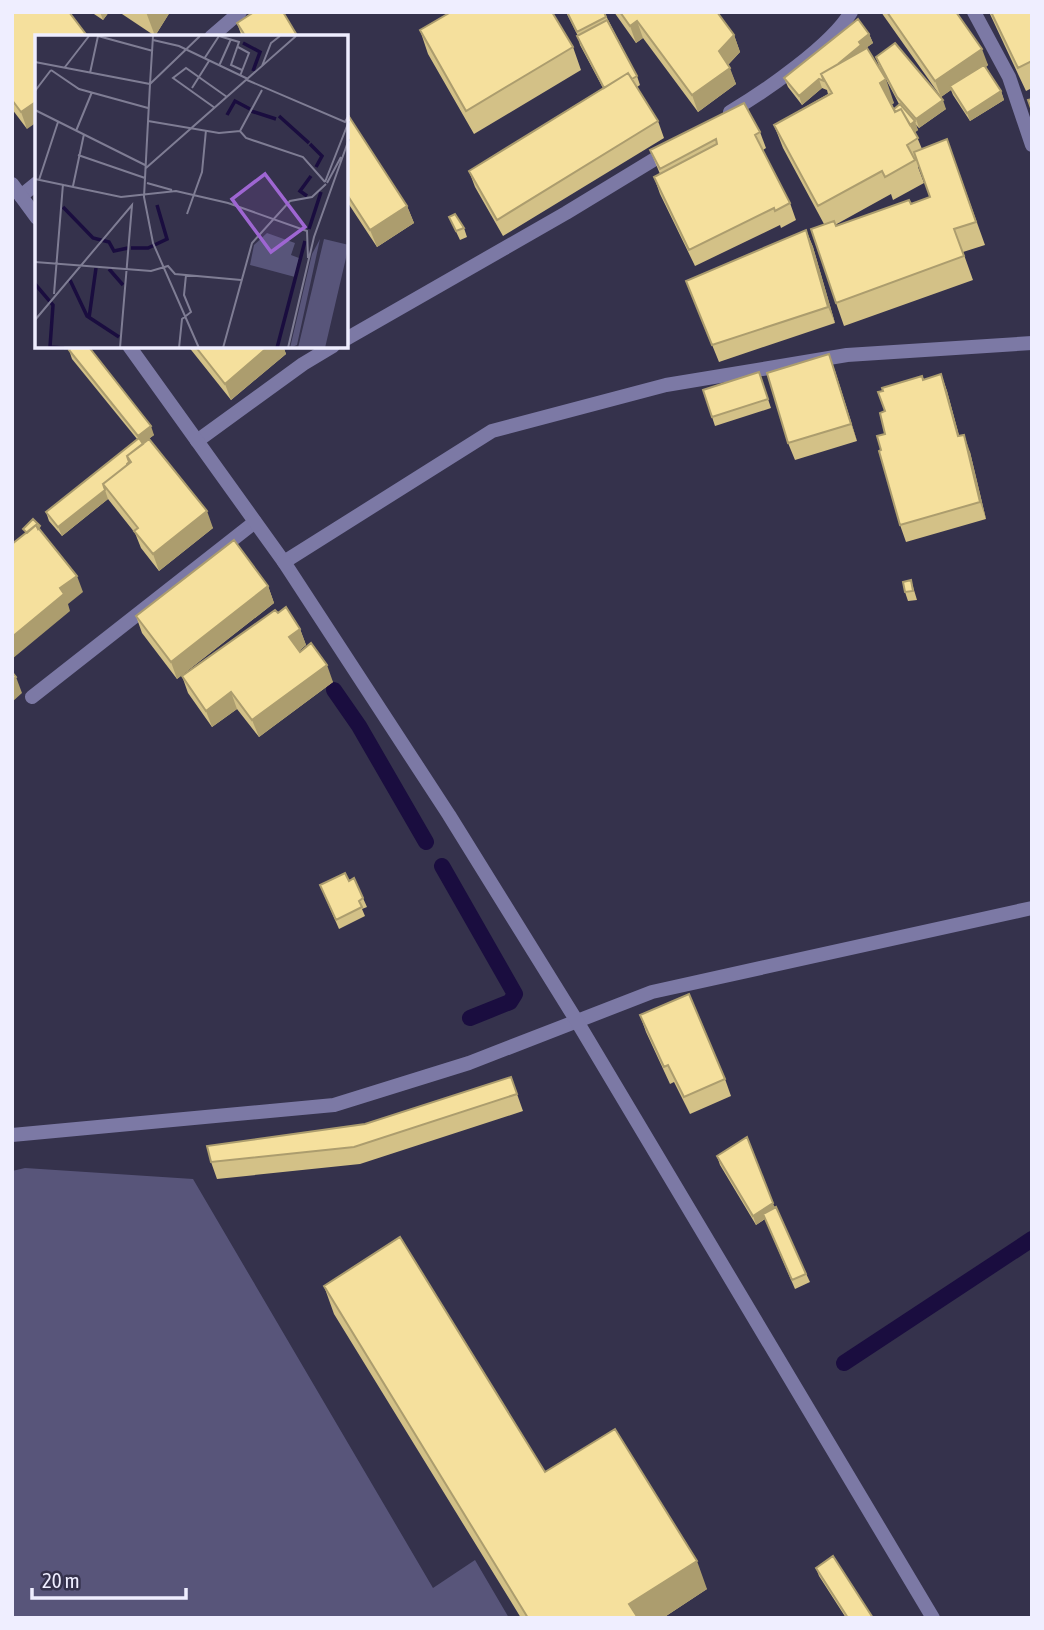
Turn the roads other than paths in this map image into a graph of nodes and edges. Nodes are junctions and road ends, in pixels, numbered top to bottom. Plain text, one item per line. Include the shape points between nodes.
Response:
1 (240, 12) edge
2 (851, 12) edge
3 (974, 12) edge
4 (213, 35) edge
5 (720, 119) edge
6 (685, 141) edge
7 (1032, 145) edge
8 (35, 184) edge
9 (17, 190) edge
10 (35, 215) edge
11 (348, 338) edge
12 (1032, 343) edge
13 (130, 348) edge
14 (330, 348) edge
15 (197, 441) junction
16 (255, 522) junction
17 (284, 562) junction
18 (32, 697) dead end
19 (1032, 908) edge
20 (578, 1023) junction
21 (12, 1135) edge
22 (933, 1618) edge

1 - 4 street
2 - 5 street via 822,45
3 - 7 street via 1009,77
6 - 11 street
8 - 9 street
9 - 10 street
12 - 17 street via 834,357 666,385 492,431
13 - 15 street
14 - 15 street
15 - 16 street
16 - 17 street
16 - 18 street
17 - 20 street
19 - 20 street via 652,992
20 - 21 street via 334,1105
20 - 22 street

